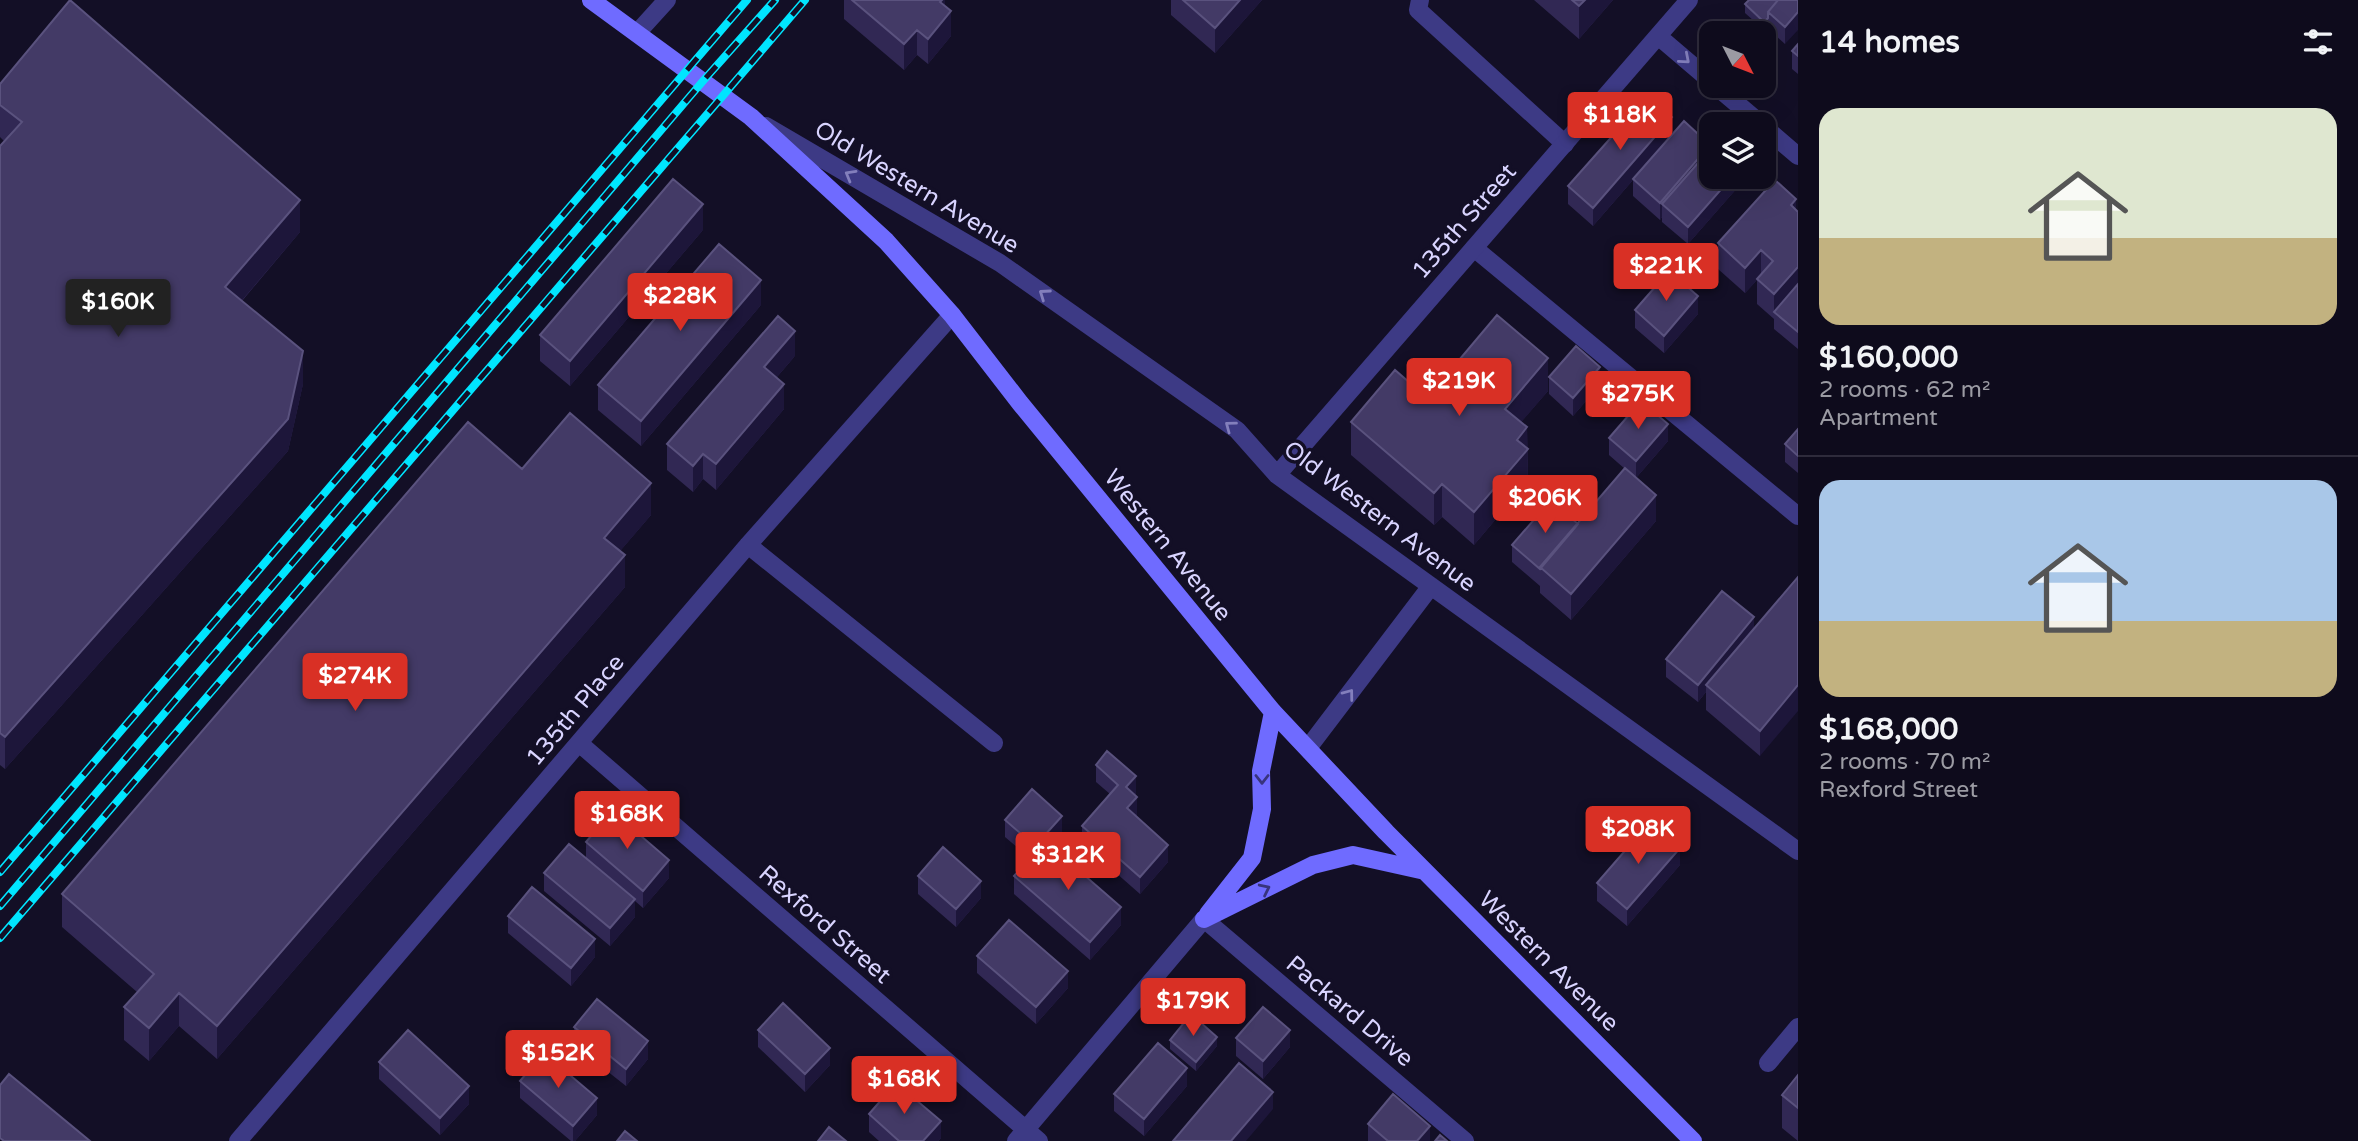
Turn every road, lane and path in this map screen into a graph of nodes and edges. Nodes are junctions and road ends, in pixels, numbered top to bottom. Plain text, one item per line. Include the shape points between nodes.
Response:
1 (591, 0) edge
2 (667, 0) edge
3 (1420, 0) edge
4 (1689, 0) edge
5 (637, 33) junction
6 (1658, 36) junction
7 (1699, 71) edge
8 (1730, 98) edge
9 (1746, 112) edge
10 (751, 117) junction
11 (1776, 138) edge
12 (1565, 144) junction
13 (1798, 156) edge
14 (1474, 248) junction
15 (952, 314) junction
16 (1277, 475) junction
17 (1798, 516) edge
18 (748, 545) junction
19 (1432, 586) junction
20 (1273, 712) junction
21 (579, 743) junction
22 (995, 743) dead end
23 (1308, 748) junction
24 (1798, 851) edge
25 (1424, 870) junction
26 (1204, 919) junction
27 (1798, 1027) edge
28 (1768, 1063) dead end
29 (1026, 1137) edge
30 (238, 1141) edge
31 (1465, 1141) edge
32 (1693, 1141) edge

1 - 5 main road, Western Avenue
2 - 5 street
3 - 12 street via 1418,10
4 - 6 street, 135th Street
5 - 10 main road, Western Avenue
6 -> 7 street
6 - 12 street, 135th Street
8 - 9 street
10 - 15 main road, Western Avenue via 886,241
16 -> 10 street, Old Western Avenue via 1237,430 1000,263
11 - 13 street
12 - 14 street, 135th Street
14 - 16 street, 135th Street
14 - 17 street
15 - 18 street, 135th Place
15 - 20 main road, Western Avenue
16 - 19 street, Old Western Avenue
18 - 21 street, 135th Place
18 - 22 street
23 -> 19 street
19 - 24 street, Old Western Avenue
20 - 23 main road, Western Avenue
20 -> 26 main road via 1252,858
21 - 29 street, Rexford Street
21 - 30 street, 135th Place
23 - 25 main road, Western Avenue
26 -> 25 main road via 1313,865 1353,855
25 - 32 main road, Western Avenue
26 - 29 street
26 - 31 street, Packard Drive
27 - 28 street

